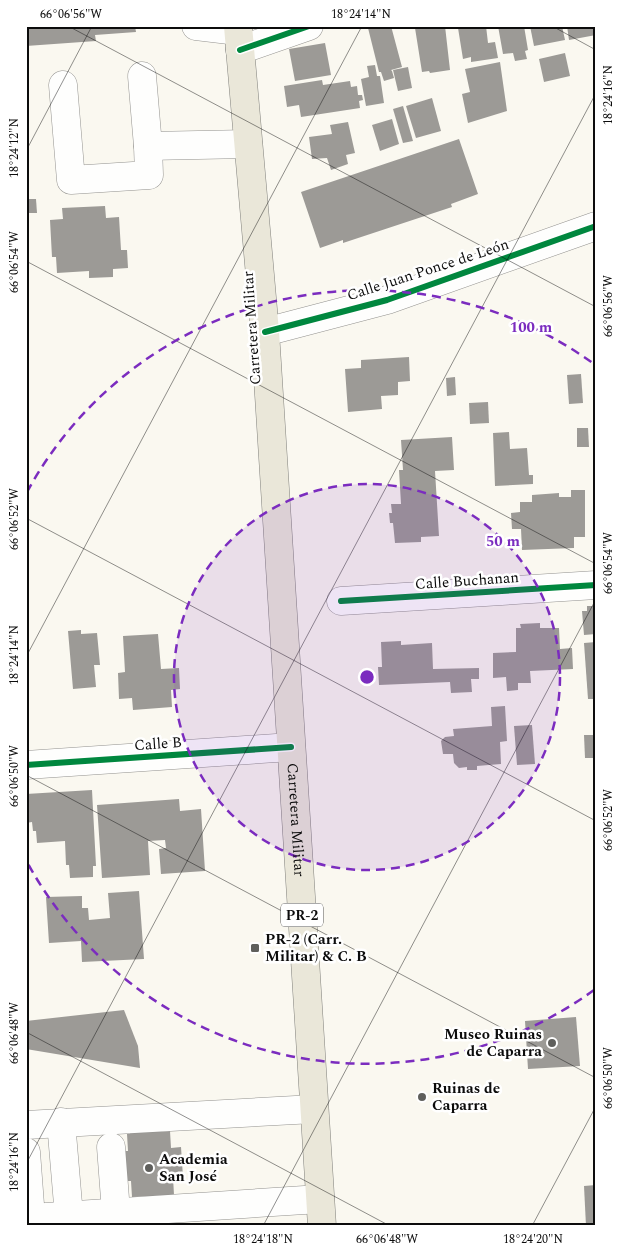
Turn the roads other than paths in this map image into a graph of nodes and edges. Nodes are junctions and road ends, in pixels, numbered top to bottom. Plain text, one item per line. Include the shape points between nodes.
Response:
1 (196, 26) edge
2 (309, 26) edge
3 (239, 36) edge
4 (142, 76) dead end
5 (63, 85) dead end
6 (248, 144) junction
7 (148, 146) junction
8 (596, 226) edge
9 (265, 332) junction
10 (596, 585) edge
11 (341, 601) dead end
12 (291, 747) junction
13 (26, 765) edge
14 (314, 1110) junction
15 (61, 1122) junction
16 (26, 1125) edge
17 (111, 1147) dead end
18 (26, 1152) edge
19 (320, 1198) junction
20 (116, 1212) junction
21 (68, 1216) junction
22 (322, 1226) edge

1 - 3 street
2 - 3 street
3 - 6 main road, Carretera Militar / PR-2
4 - 7 street
5 - 7 street via 71,180 149,175
6 - 7 street
6 - 9 main road, Carretera Militar / PR-2
8 - 9 street, Calle Juan Ponce de León via 387,300
9 - 12 main road, Carretera Militar / PR-2
10 - 11 street, Calle Buchanan
12 - 13 street, Calle B
12 - 14 main road, Carretera Militar / PR-2
14 - 15 street
14 - 19 main road, Carretera Militar / PR-2
15 - 16 street
15 - 21 street
17 - 20 street
18 - 21 street via 31,1218
19 - 20 street
19 - 22 main road, Carretera Militar / PR-2
20 - 21 street

